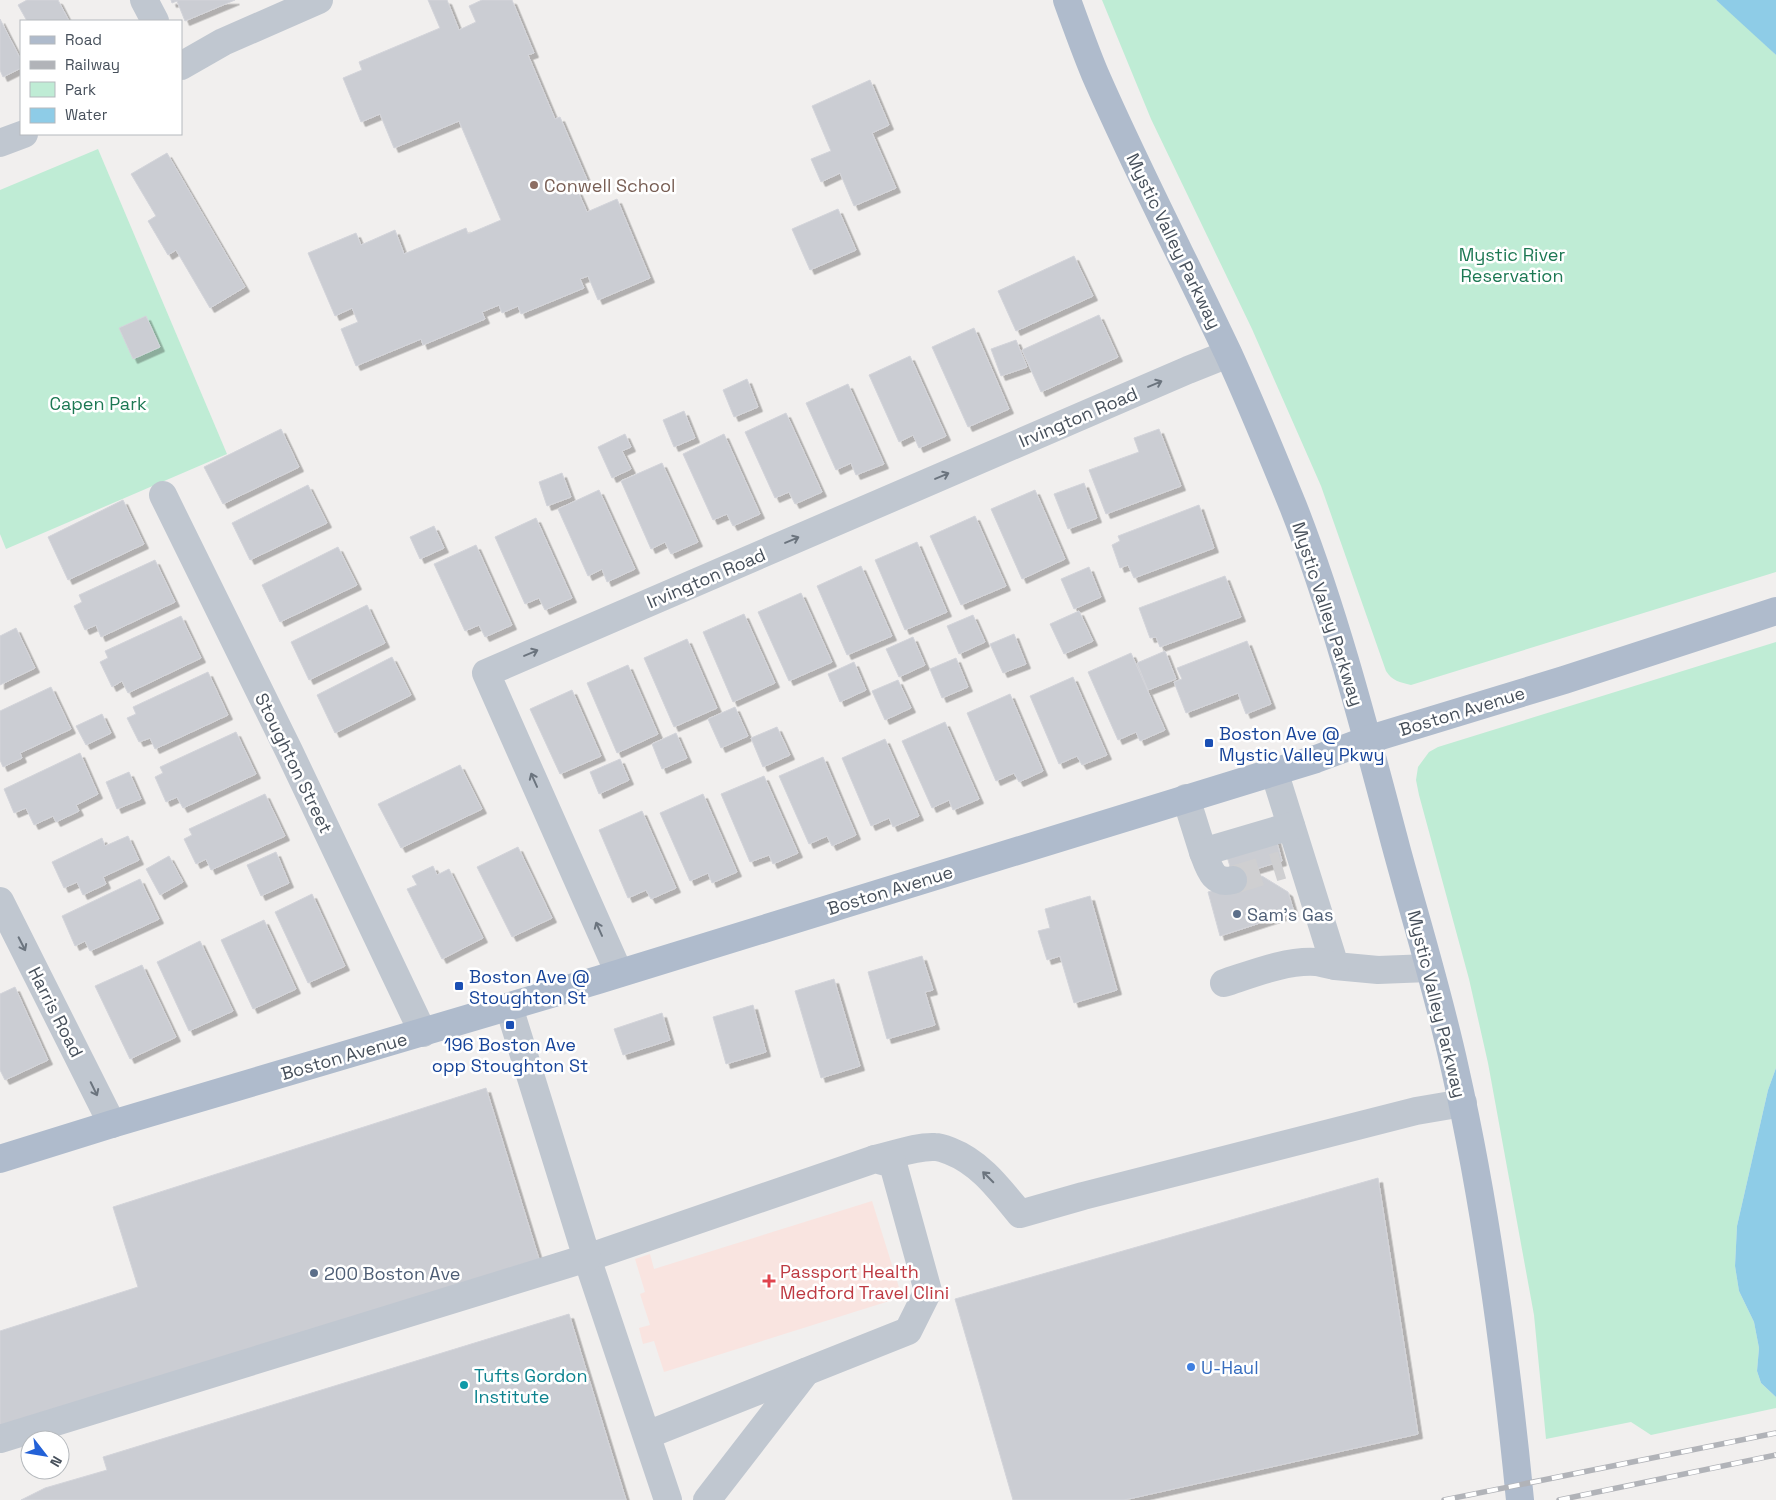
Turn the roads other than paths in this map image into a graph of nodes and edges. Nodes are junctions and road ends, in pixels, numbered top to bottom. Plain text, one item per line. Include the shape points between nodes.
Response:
1 (144, 0) edge
2 (319, 0) edge
3 (1067, 0) edge
4 (154, 20) edge
5 (182, 41) edge
6 (208, 50) junction
7 (182, 65) edge
8 (21, 135) edge
9 (0, 143) edge
10 (1228, 354) junction
11 (163, 495) dead end
12 (1776, 610) edge
13 (1368, 740) junction
14 (1274, 771) junction
15 (1186, 798) junction
16 (1291, 826) junction
17 (1203, 852) junction
18 (1233, 880) tunnel mouth
19 (0, 900) edge
20 (1335, 966) junction
21 (1428, 968) junction
22 (619, 973) junction
23 (1224, 982) dead end
24 (509, 1007) junction
25 (423, 1032) junction
26 (1463, 1102) junction
27 (112, 1124) junction
28 (0, 1159) edge
29 (875, 1160) junction
30 (587, 1258) junction
31 (807, 1371) junction
32 (647, 1435) junction
33 (0, 1439) edge
34 (668, 1500) edge
35 (707, 1500) edge
36 (1520, 1500) edge

1 - 4 street
2 - 6 street
3 - 10 main road, Mystic Valley Parkway via 1094,71
5 - 6 street
6 - 7 street
8 - 9 street
10 - 13 main road, Mystic Valley Parkway via 1295,511
22 -> 10 street, Irvington Road via 486,673
11 - 25 street, Stoughton Street
12 - 13 main road, Boston Avenue
13 - 14 main road, Boston Avenue
13 - 21 main road, Mystic Valley Parkway
14 - 15 main road, Boston Avenue
14 - 16 street
15 - 17 street
15 - 22 main road, Boston Avenue
16 - 17 street
16 - 20 street via 1292,862
17 - 18 street via 1216,878 1220,881
19 -> 27 street, Harris Road
20 - 21 street via 1378,970
20 - 23 street via 1301,963
21 - 26 main road, Mystic Valley Parkway
22 - 24 main road, Boston Avenue
24 - 25 main road, Boston Avenue
24 - 30 street
25 - 27 main road, Boston Avenue
26 -> 29 street via 1416,1111 1020,1214 975,1164 938,1146
26 - 36 main road, Mystic Valley Parkway via 1490,1256
27 - 28 main road, Boston Avenue
29 - 30 street
29 - 31 street via 893,1164 928,1291 908,1331
30 - 32 street
30 - 33 street
31 - 32 street
31 - 35 street
32 - 34 street

